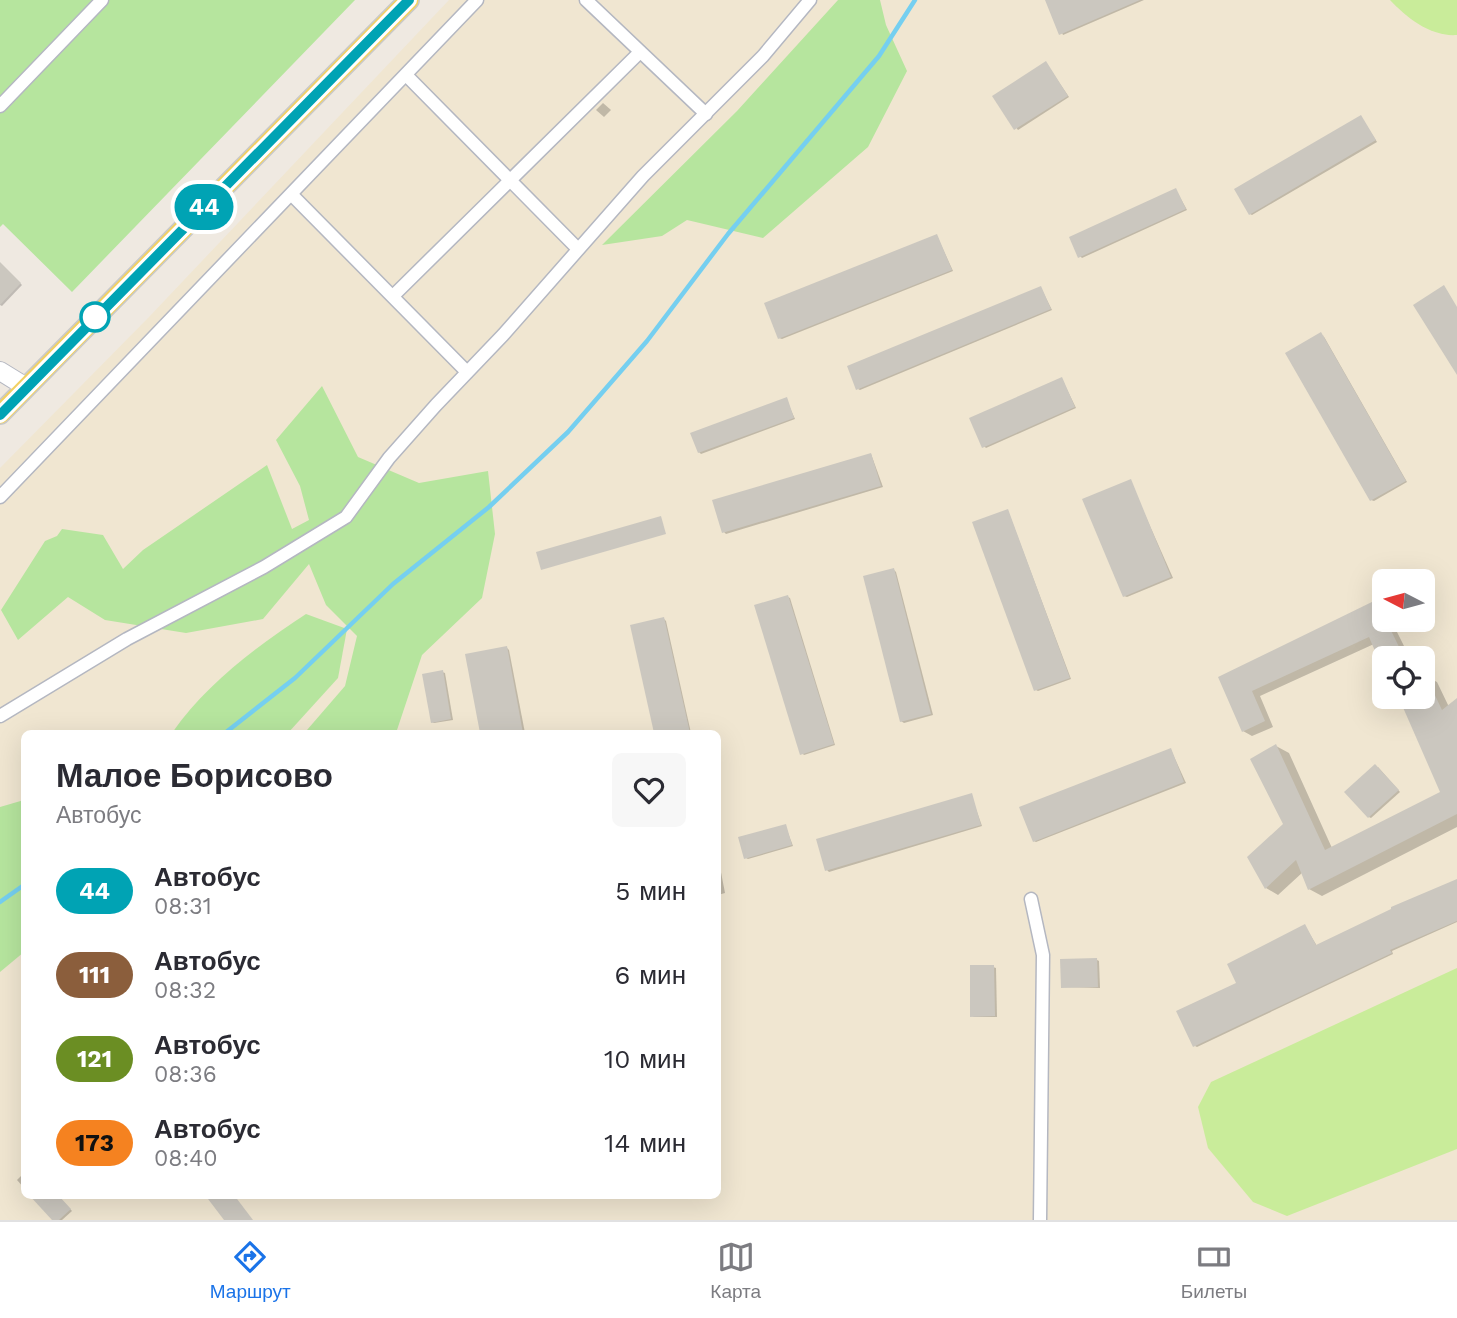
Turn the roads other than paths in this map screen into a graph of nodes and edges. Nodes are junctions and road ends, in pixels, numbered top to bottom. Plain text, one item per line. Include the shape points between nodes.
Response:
1 (102, 0) edge
2 (409, 0) edge
3 (477, 0) edge
4 (586, 0) edge
5 (810, 0) edge
6 (640, 52) junction
7 (406, 75) junction
8 (0, 106) edge
9 (706, 114) junction
10 (510, 181) junction
11 (292, 195) junction
12 (578, 249) junction
13 (393, 296) junction
14 (0, 371) edge
15 (467, 372) junction
16 (26, 387) junction
17 (0, 414) edge
18 (0, 497) edge
19 (0, 716) edge
20 (1031, 899) dead end
21 (1040, 1220) edge

1 - 8 street
2 - 16 main road
3 - 7 street
4 - 6 street
5 - 9 street
6 - 9 street
6 - 10 street
7 - 10 street
7 - 11 street
9 - 12 street
10 - 12 street
10 - 13 street
11 - 13 street
11 - 18 street
12 - 15 street
13 - 15 street
14 - 16 street
15 - 19 street via 390,458 346,517
16 - 17 main road
20 - 21 street via 1043,955

